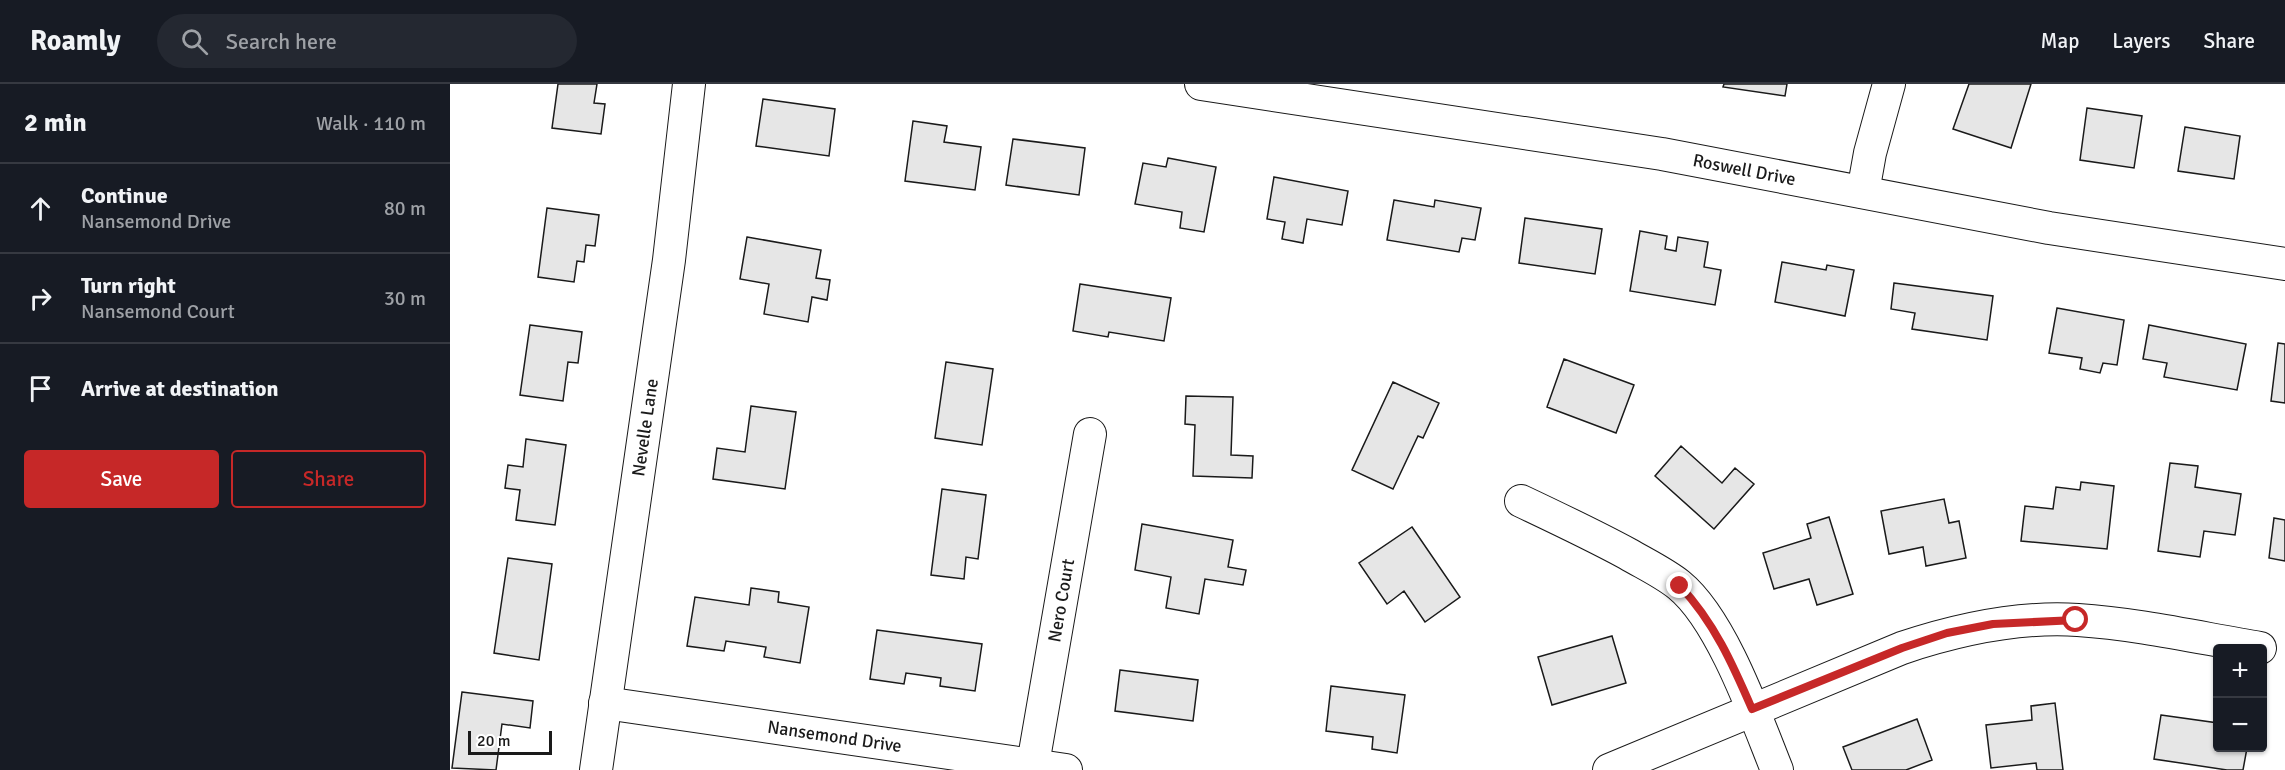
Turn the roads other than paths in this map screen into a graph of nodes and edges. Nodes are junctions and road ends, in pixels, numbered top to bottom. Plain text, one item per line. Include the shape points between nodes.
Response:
1 (690, 84) edge
2 (1201, 84) edge
3 (1889, 84) edge
4 (1863, 192) junction
5 (2285, 264) edge
6 (1090, 434) dead end
7 (1521, 501) dead end
8 (2233, 644) edge
9 (2267, 650) edge
10 (2285, 654) edge
11 (605, 703) junction
12 (1752, 709) junction
13 (1033, 764) junction
14 (596, 770) edge
15 (1066, 770) edge
16 (1609, 770) edge
17 (1777, 770) edge

1 - 11 street, Nevelle Lane via 669,260
2 - 4 street, Roswell Drive via 1662,154
3 - 4 street
4 - 5 street, Roswell Drive via 2049,228
6 - 13 street, Nero Court
7 - 12 street via 1587,532 1680,586 1699,606 1729,656
8 - 12 street via 2076,620 1993,624 1947,633 1902,648
9 - 10 street
11 - 13 street, Nansemond Drive
11 - 14 street, Nevelle Lane
12 - 16 street
12 - 17 street
13 - 15 street, Nansemond Drive

